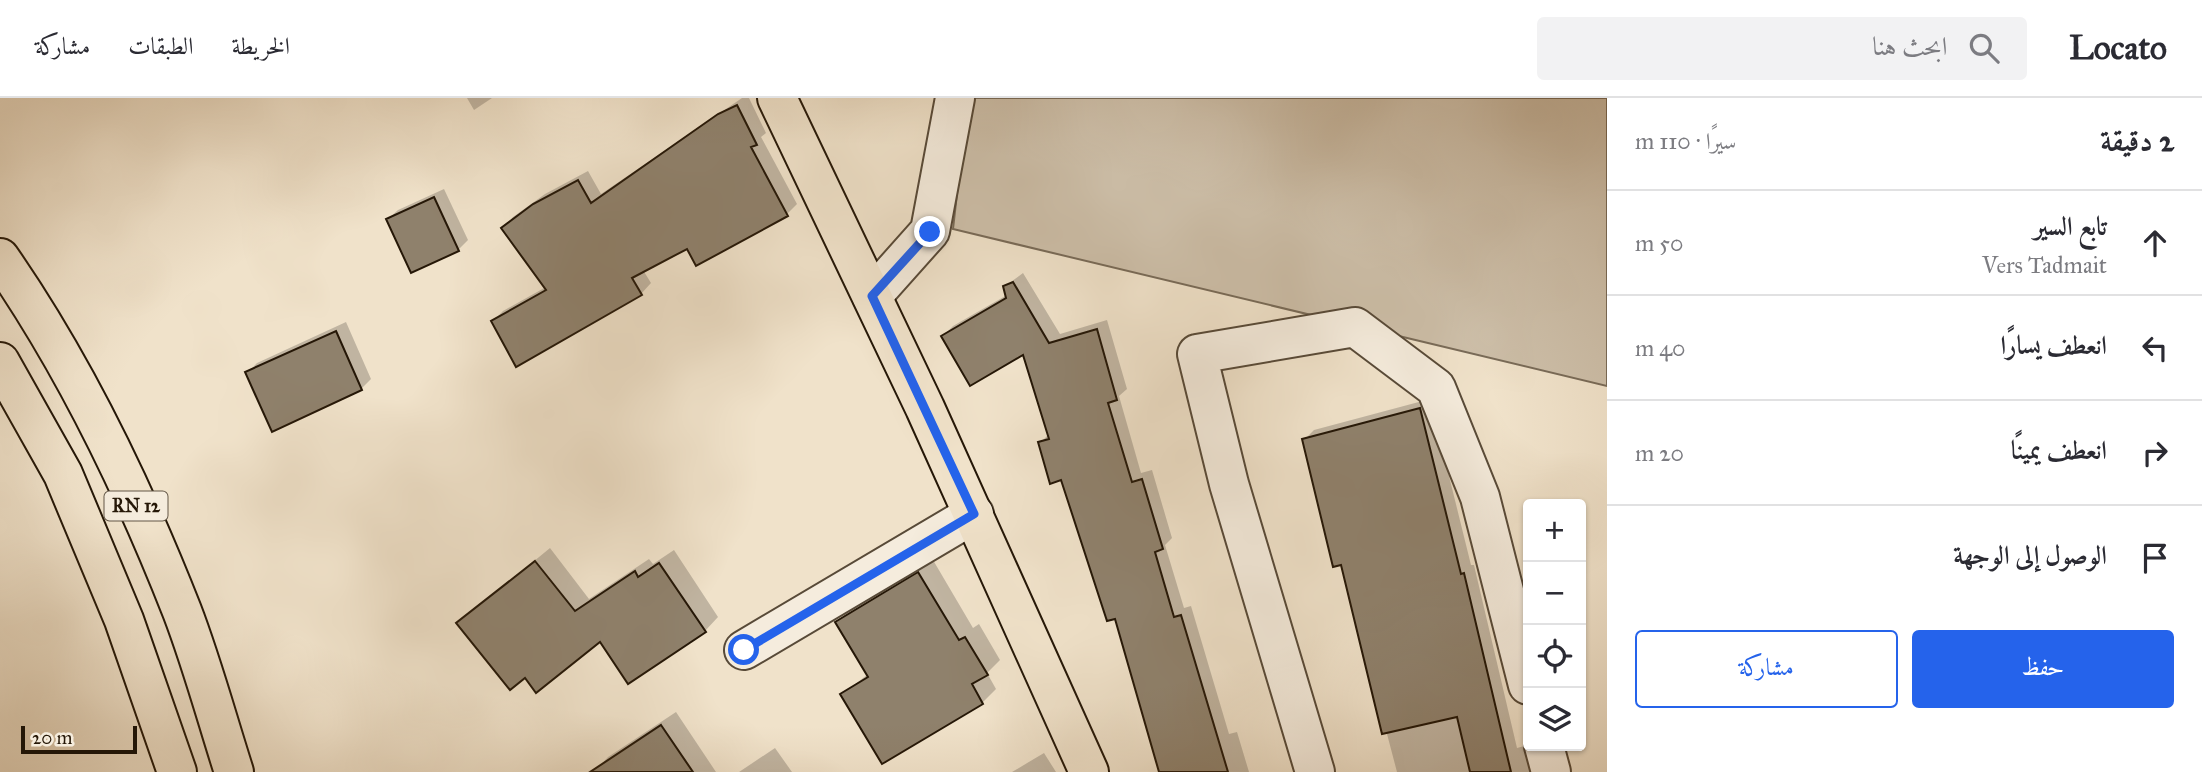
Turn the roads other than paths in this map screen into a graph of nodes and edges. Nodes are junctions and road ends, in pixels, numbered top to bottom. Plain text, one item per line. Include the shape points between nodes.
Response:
1 (777, 98) edge
2 (955, 98) edge
3 (0, 258) edge
4 (872, 296) junction
5 (0, 362) edge
6 (974, 514) junction
7 (744, 650) dead end
8 (1523, 665) edge
9 (1545, 751) edge
10 (177, 772) edge
11 (234, 772) edge
12 (1089, 772) edge
13 (1315, 772) edge
14 (1551, 772) edge

1 - 4 main road
2 - 4 street via 930,232
3 - 11 main road, RN 12 via 34,306 115,458 182,612
4 - 6 main road
5 - 10 main road, RN 12 via 63,474 124,620
6 - 7 street
6 - 12 main road
8 - 13 street via 1480,497 1436,388 1355,327 1197,354 1228,484
9 - 14 street

